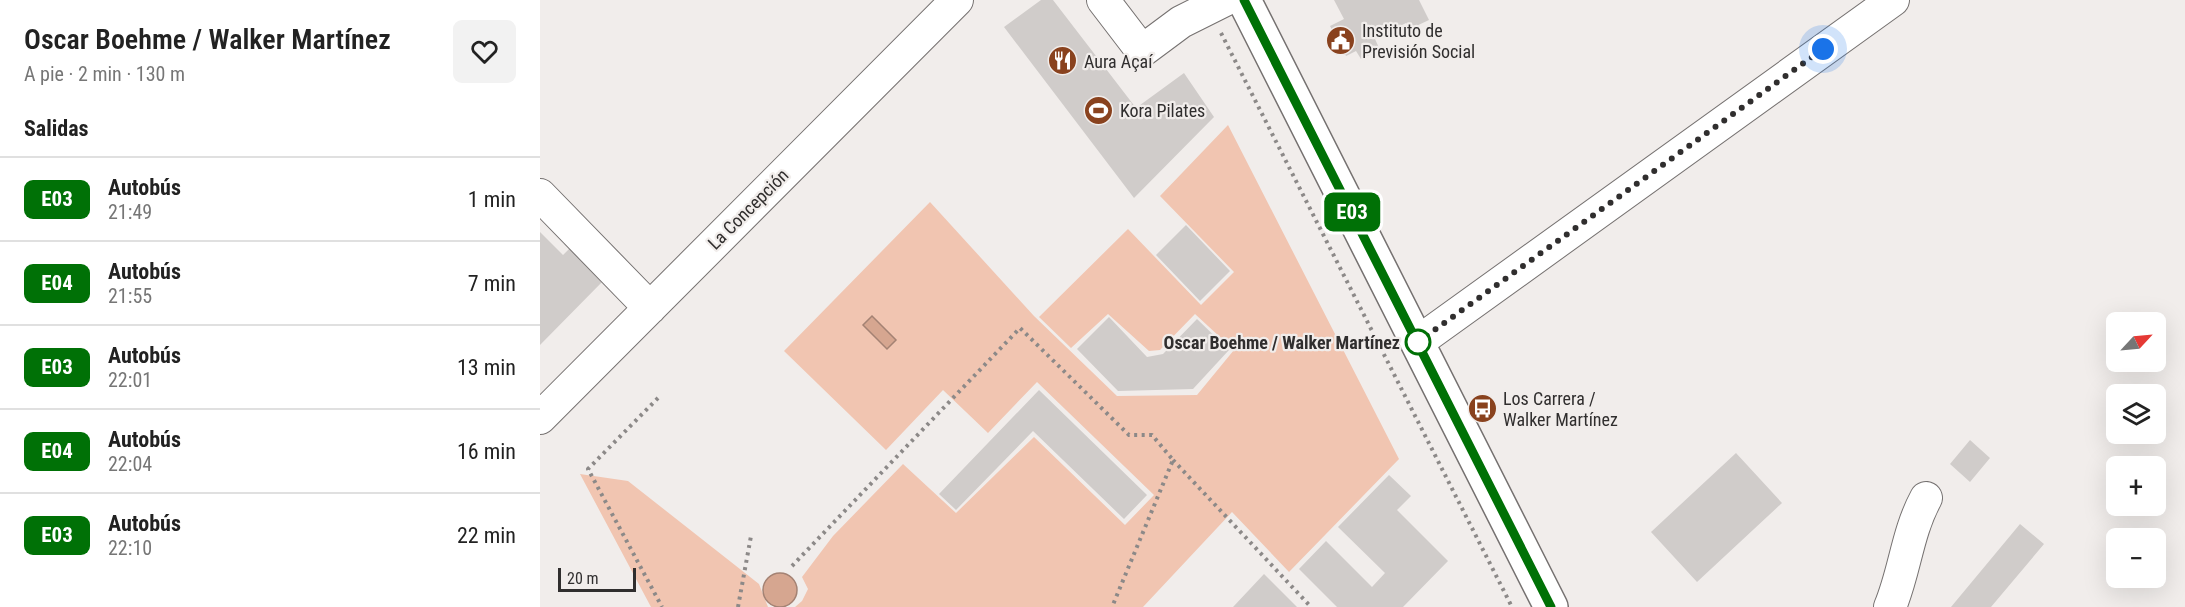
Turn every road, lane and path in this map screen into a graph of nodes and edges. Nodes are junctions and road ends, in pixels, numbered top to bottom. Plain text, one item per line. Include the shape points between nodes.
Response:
1 (957, 0) edge
2 (1103, 0) edge
3 (1244, 0) edge
4 (1893, 0) edge
5 (1217, 4) edge
6 (540, 195) edge
7 (650, 308) junction
8 (1418, 342) junction
9 (658, 398) dead end
10 (540, 418) edge
11 (1173, 460) junction
12 (1926, 498) dead end
13 (751, 536) dead end
14 (792, 566) dead end
15 (662, 607) edge
16 (738, 607) edge
17 (1112, 607) edge
18 (1311, 607) edge
19 (1512, 607) edge
20 (1551, 607) edge
21 (1890, 607) edge

1 - 7 street, La Concepción
2 - 5 street via 1142,51 1181,22
3 - 8 main road
4 - 8 street
5 - 19 path
6 - 7 street
7 - 10 street, La Concepción
8 - 20 main road
9 - 15 path via 588,469
11 - 14 path via 1152,435 1129,435 1020,328
11 - 17 path
11 - 18 path
12 - 21 street via 1912,529
13 - 16 path

